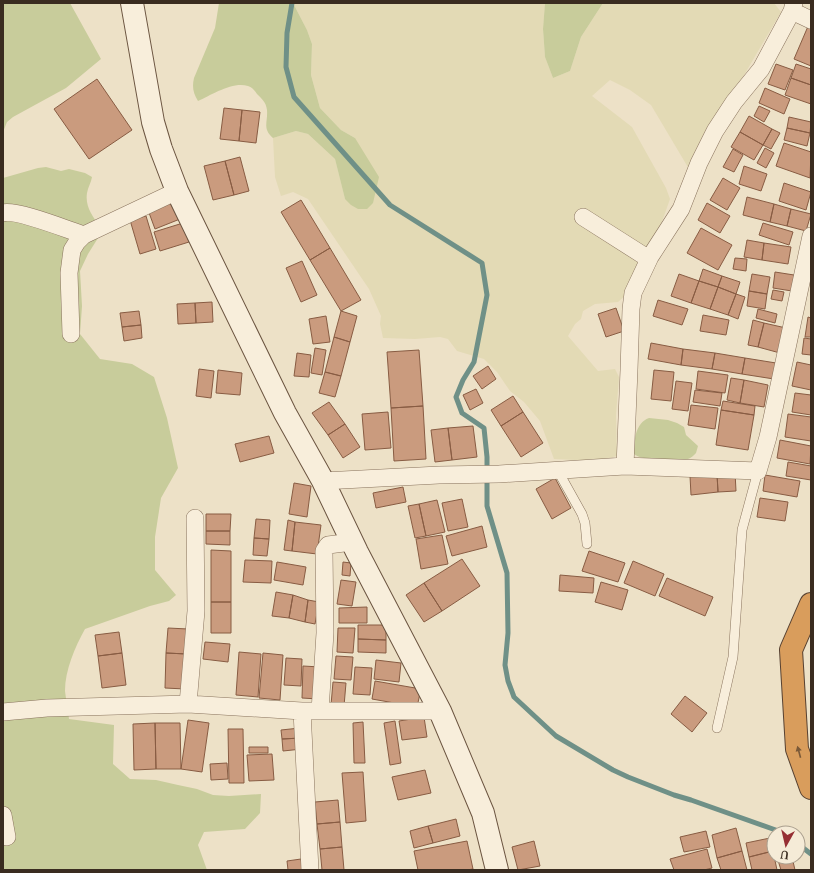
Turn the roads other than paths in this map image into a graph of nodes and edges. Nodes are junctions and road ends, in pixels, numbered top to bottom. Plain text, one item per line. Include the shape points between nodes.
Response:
1 (132, 3) edge
2 (793, 7) edge
3 (811, 20) edge
4 (177, 191) junction
5 (3, 213) edge
6 (583, 217) dead end
7 (84, 235) junction
8 (811, 236) edge
9 (649, 259) junction
10 (804, 302) edge
11 (71, 334) dead end
12 (625, 466) junction
13 (558, 471) junction
14 (758, 471) junction
15 (323, 481) junction
16 (195, 518) dead end
17 (352, 542) junction
18 (587, 544) dead end
19 (811, 604) edge
20 (188, 704) junction
21 (302, 711) junction
22 (320, 711) junction
23 (440, 711) junction
24 (3, 712) edge
25 (717, 728) dead end
26 (811, 788) edge
27 (3, 815) edge
28 (8, 837) dead end
29 (310, 870) edge
30 (497, 870) edge

1 - 4 street via 153,122
2 - 3 street
2 - 9 street via 761,69 734,102 715,131 681,209
4 - 7 street
4 - 15 street via 282,406
5 - 7 street via 25,216
6 - 9 street
7 - 11 street via 72,250 69,272
8 - 10 street
9 - 12 street via 633,293 631,309
10 - 14 street
12 - 13 street
12 - 14 street
13 - 15 street
13 - 18 lane via 582,514
14 - 25 lane via 742,530 733,657
15 - 17 street
16 - 20 street via 196,611
17 - 22 street via 328,545 324,550 325,633
17 - 23 street
26 -> 19 highway via 797,748 791,650
20 - 21 street
20 - 24 street via 47,708
21 - 22 street
21 - 29 street
22 - 23 street
23 - 30 street via 483,813
27 - 28 street

